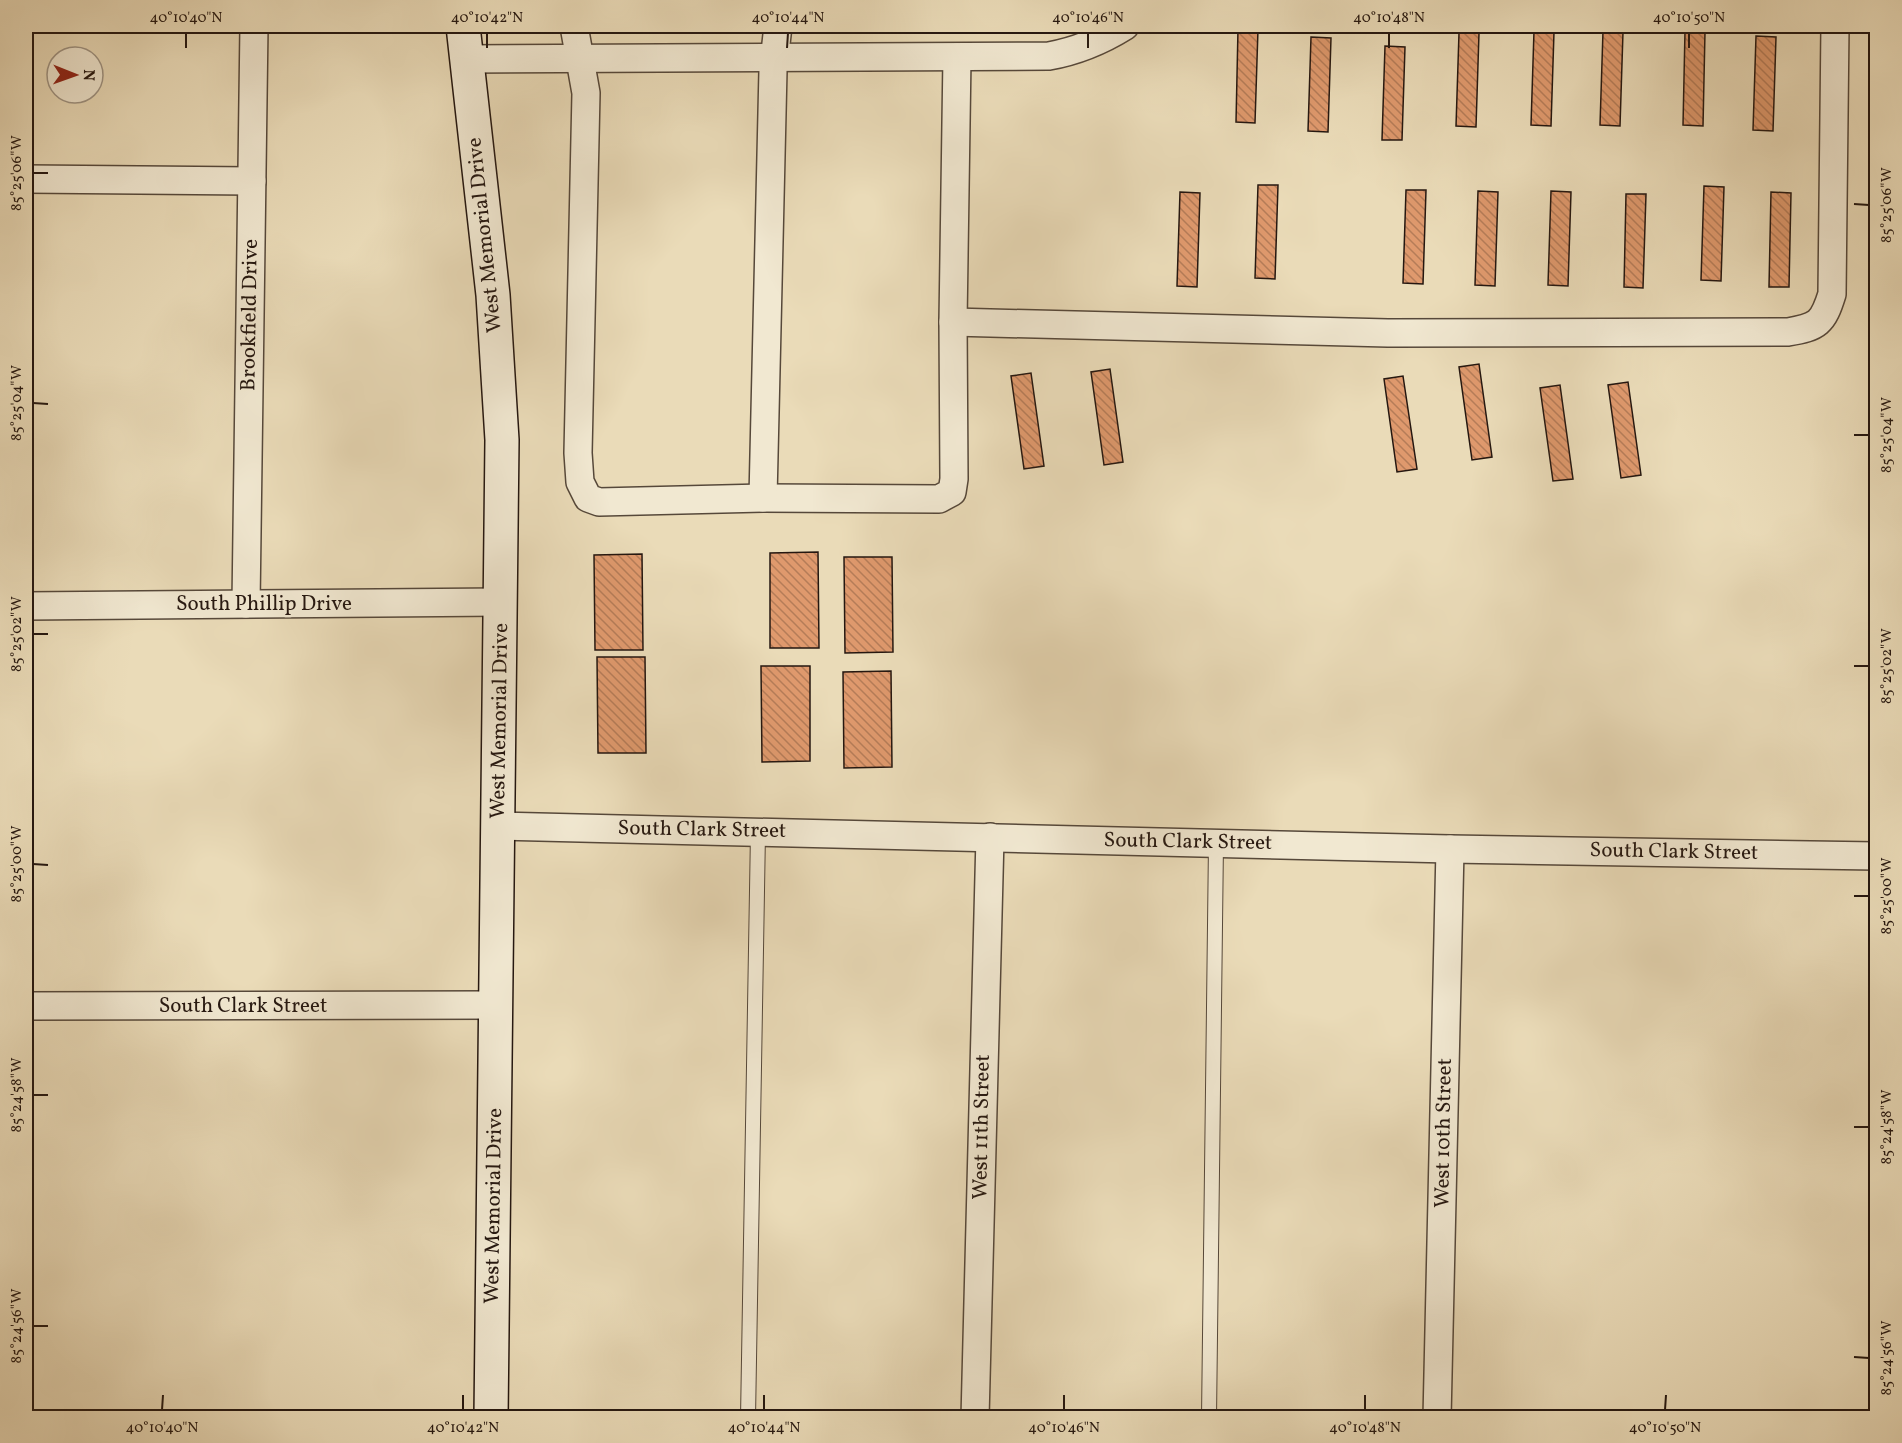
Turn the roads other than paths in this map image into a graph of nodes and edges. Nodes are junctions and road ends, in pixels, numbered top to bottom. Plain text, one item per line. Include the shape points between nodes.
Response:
1 (254, 26) edge
2 (463, 26) edge
3 (574, 26) edge
4 (778, 26) edge
5 (1125, 26) edge
6 (1835, 26) edge
7 (578, 57) junction
8 (775, 57) junction
9 (957, 57) junction
10 (466, 59) junction
11 (26, 179) edge
12 (252, 181) junction
13 (953, 322) junction
14 (763, 498) junction
15 (502, 602) junction
16 (246, 604) junction
17 (26, 606) edge
18 (499, 825) junction
19 (758, 832) junction
20 (990, 837) junction
21 (1216, 843) junction
22 (1450, 849) junction
23 (1876, 856) edge
24 (497, 1005) junction
25 (26, 1006) edge
26 (491, 1418) edge
27 (748, 1418) edge
28 (975, 1418) edge
29 (1209, 1418) edge
30 (1437, 1418) edge

1 - 12 street, Brookfield Drive
2 - 10 main road, West Memorial Drive
3 - 7 street
4 - 8 street
5 - 9 street via 1104,40 1049,56
6 - 13 street via 1832,294 1826,313 1810,328 1776,332 1388,333
7 - 8 street
7 - 10 street
7 - 14 street via 586,93 580,482 588,498 599,502
8 - 9 street
8 - 14 street
9 - 13 street
10 - 15 main road, West Memorial Drive via 492,295 502,440
11 - 12 street
12 - 16 street, Brookfield Drive
13 - 14 street via 952,492 939,499
15 - 16 street, South Phillip Drive
15 - 18 main road, West Memorial Drive
16 - 17 street, South Phillip Drive
18 - 19 street, South Clark Street
18 - 24 main road, West Memorial Drive
19 - 20 street, South Clark Street
19 - 27 lane
20 - 21 street, South Clark Street
20 - 28 street, West 11th Street
21 - 22 street, South Clark Street
21 - 29 lane
22 - 23 street, South Clark Street
22 - 30 street, West 10th Street
24 - 25 street, South Clark Street
24 - 26 main road, West Memorial Drive

